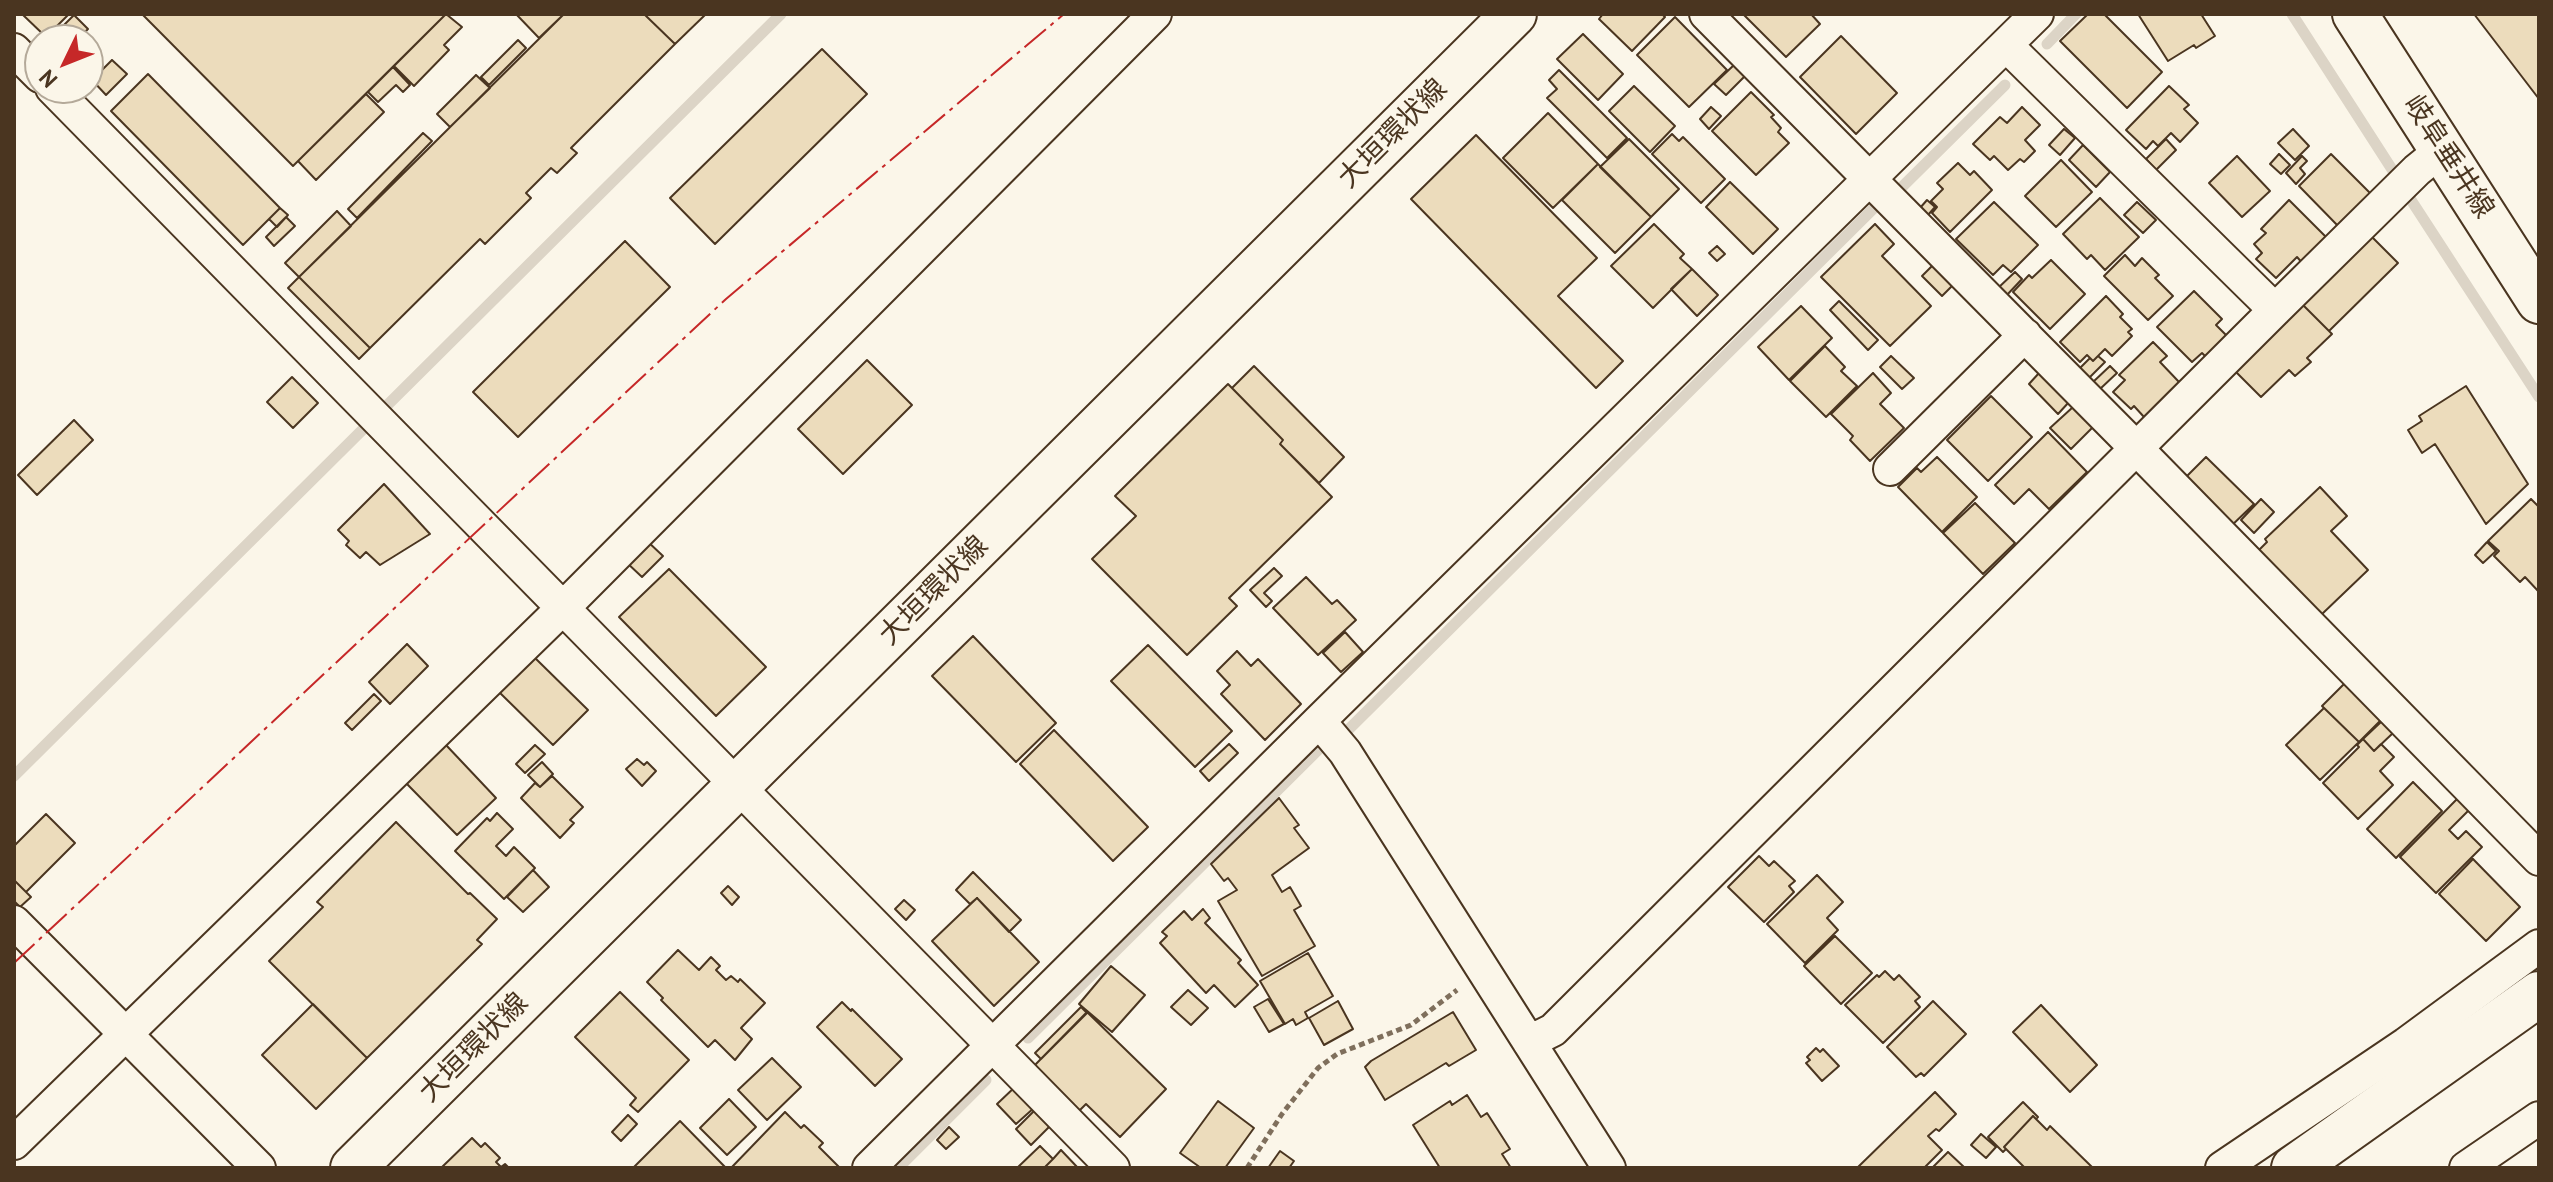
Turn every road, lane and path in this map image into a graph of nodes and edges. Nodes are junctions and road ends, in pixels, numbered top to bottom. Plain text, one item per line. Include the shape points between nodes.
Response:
1 (1155, 14) edge
2 (1514, 14) edge
3 (1706, 14) edge
4 (2037, 14) edge
5 (2355, 14) edge
6 (2006, 45) junction
7 (68, 104) edge
8 (2443, 149) junction
9 (1870, 177) junction
10 (2539, 301) edge
11 (2275, 310) junction
12 (2025, 335) junction
13 (2136, 448) junction
14 (1890, 469) dead end
15 (564, 607) junction
16 (1319, 721) junction
17 (737, 787) junction
18 (2539, 859) edge
19 (14, 922) edge
20 (2539, 946) edge
21 (1484, 971) junction
22 (2539, 994) edge
23 (125, 1033) junction
24 (1529, 1042) junction
25 (994, 1045) junction
26 (2539, 1118) edge
27 (14, 1143) edge
28 (259, 1168) edge
29 (353, 1168) edge
30 (869, 1168) edge
31 (1113, 1168) edge
32 (1247, 1168) edge
33 (1609, 1168) edge
34 (2222, 1168) edge
35 (2294, 1168) edge
36 (2466, 1168) edge

1 - 15 street
2 - 17 main road, 大垣環状線
3 - 9 street
4 - 6 street
5 - 8 main road, 岐阜垂井線
6 - 9 street
6 - 11 street
7 - 15 street
8 - 10 main road, 岐阜垂井線
8 - 11 street
9 - 12 street
9 - 16 street
11 - 13 street
12 - 13 street
12 - 14 street
13 - 18 street
13 - 24 street via 1553,1030
15 - 17 street
15 - 23 street
16 - 21 street via 1345,752
16 - 25 street
17 - 25 street
17 - 29 main road, 大垣環状線
19 - 23 street
20 - 34 street
21 - 24 street
21 - 32 path via 1411,1025 1337,1054 1318,1068
22 - 35 main road
23 - 27 street
23 - 28 street
24 - 33 street
25 - 30 street
25 - 31 street
26 - 36 street

